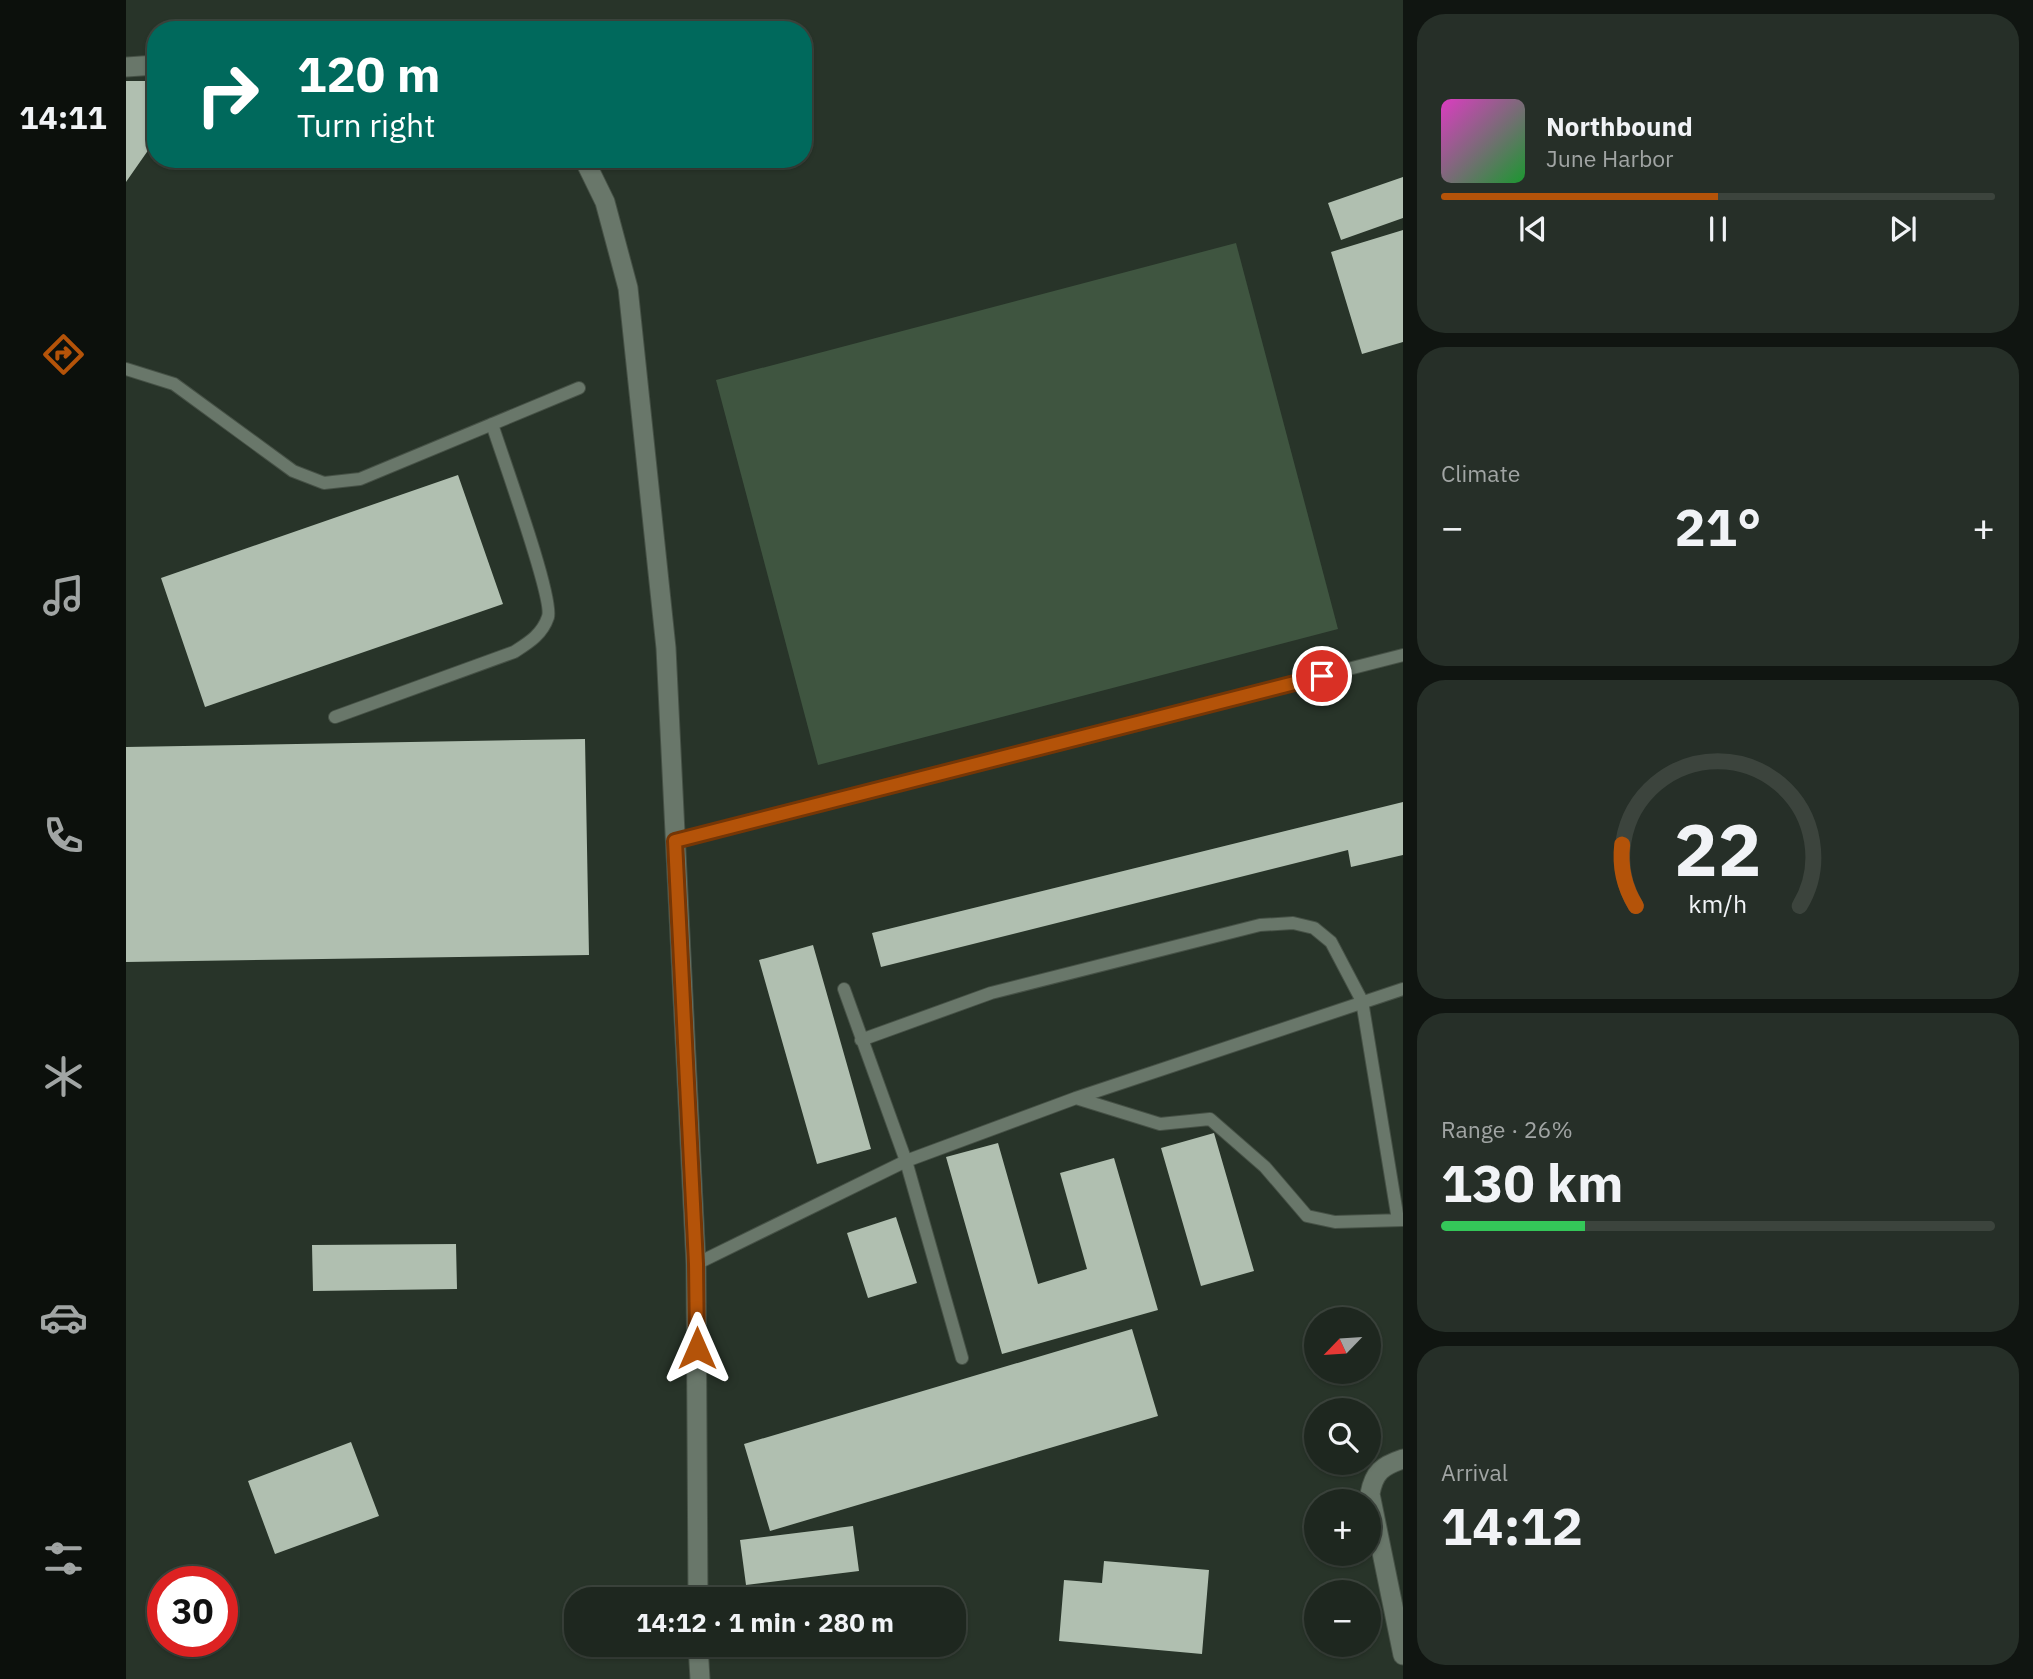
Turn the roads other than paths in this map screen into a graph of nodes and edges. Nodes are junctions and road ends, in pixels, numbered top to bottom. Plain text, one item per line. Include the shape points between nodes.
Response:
1 (147, 66) edge
2 (126, 67) edge
3 (588, 168) edge
4 (126, 369) edge
5 (579, 388) dead end
6 (492, 424) junction
7 (1403, 655) edge
8 (335, 717) dead end
9 (675, 841) junction
10 (844, 989) dead end
11 (1403, 989) edge
12 (1362, 1001) junction
13 (861, 1040) junction
14 (1076, 1098) junction
15 (906, 1161) junction
16 (1401, 1220) edge
17 (696, 1264) junction
18 (962, 1358) dead end
19 (1403, 1459) edge
20 (698, 1587) edge
21 (1403, 1655) edge
22 (699, 1657) edge
23 (700, 1679) edge

1 - 2 street
3 - 9 street via 605,202 628,288 666,648
4 - 6 lane via 174,384 293,471 324,483 360,479
5 - 6 lane
6 - 8 lane via 543,582 549,616 536,638 514,652
7 - 9 lane
9 - 17 street
10 - 13 lane
11 - 12 lane
12 - 13 lane via 1331,943 1314,928 1293,923 1259,925 991,993
12 - 14 lane
12 - 16 lane
13 - 15 lane
14 - 15 lane
14 - 16 lane via 1160,1124 1210,1119 1265,1167 1307,1216 1335,1222
15 - 17 lane
15 - 18 lane
17 - 20 street
19 - 21 street via 1383,1466 1373,1477 1370,1494
22 - 23 street

